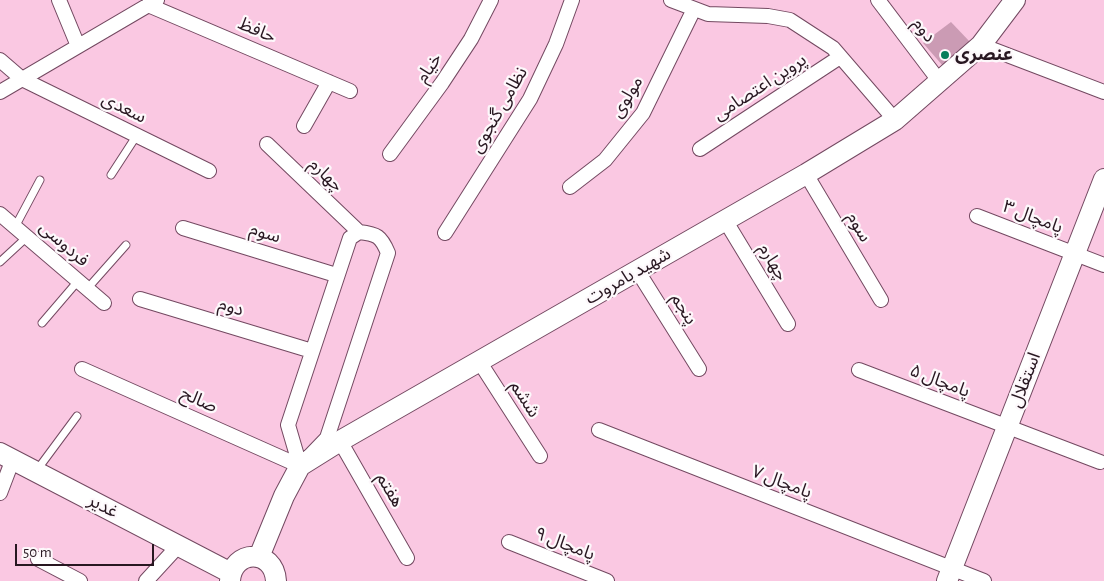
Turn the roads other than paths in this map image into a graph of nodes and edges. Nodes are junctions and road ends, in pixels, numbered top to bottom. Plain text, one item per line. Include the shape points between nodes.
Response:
1 (60, 0) edge
2 (491, 0) edge
3 (572, 0) edge
4 (671, 0) edge
5 (878, 0) edge
6 (1015, 0) edge
7 (153, 2) edge
8 (694, 9) junction
9 (981, 45) junction
10 (78, 46) junction
11 (840, 57) junction
12 (0, 60) edge
13 (22, 79) junction
14 (330, 82) junction
15 (940, 82) junction
16 (350, 91) dead end
17 (0, 92) edge
18 (1104, 92) edge
19 (895, 120) junction
20 (304, 126) dead end
21 (137, 136) junction
22 (267, 144) dead end
23 (700, 149) dead end
24 (390, 154) dead end
25 (209, 171) dead end
26 (806, 174) junction
27 (111, 175) dead end
28 (1104, 179) edge
29 (40, 180) dead end
30 (570, 187) dead end
31 (0, 214) edge
32 (977, 216) dead end
33 (726, 220) junction
34 (15, 227) junction
35 (183, 228) dead end
36 (359, 232) junction
37 (445, 233) dead end
38 (27, 237) junction
39 (126, 245) dead end
40 (1075, 254) junction
41 (0, 262) edge
42 (1104, 265) edge
43 (637, 270) junction
44 (336, 275) junction
45 (82, 285) junction
46 (140, 299) dead end
47 (880, 300) dead end
48 (104, 303) dead end
49 (42, 323) dead end
50 (788, 324) dead end
51 (312, 351) junction
52 (479, 361) junction
53 (699, 368) dead end
54 (82, 369) dead end
55 (859, 370) dead end
56 (77, 416) dead end
57 (1007, 427) junction
58 (599, 430) dead end
59 (340, 441) junction
60 (6, 456) edge
61 (540, 456) dead end
62 (1100, 462) dead end
63 (300, 466) junction
64 (36, 471) junction
65 (0, 493) edge
66 (509, 542) dead end
67 (179, 545) junction
68 (259, 557) junction
69 (406, 558) dead end
70 (38, 559) dead end
71 (949, 575) edge
72 (231, 577) edge
73 (80, 581) edge
74 (146, 581) edge
75 (276, 581) edge
76 (607, 581) edge
77 (984, 581) edge

1 - 10 street
2 - 24 street, خیام via 471,39
3 - 37 street, نظامی گنجوی via 530,99
4 - 8 street
5 - 15 street, دوم
6 - 9 main road, شهید بامروت
7 - 10 street
7 - 14 street, حافظ
8 - 11 street via 725,16 768,16 790,20 833,48
8 - 30 street, مولوی via 643,113 605,160
9 - 15 main road, شهید بامروت
9 - 18 street
10 - 13 street
11 - 19 street
11 - 23 street, پروین اعتصامی
12 - 13 street, سعدی
13 - 17 street
13 - 21 street, سعدی
14 - 16 street, حافظ
14 - 20 street
15 - 19 main road, شهید بامروت
19 - 26 main road, شهید بامروت
21 - 25 street, سعدی
21 - 27 lane
22 - 36 street, چهارم
26 - 33 main road, شهید بامروت
26 - 47 street, سوم
28 - 40 main road, استقلال
29 - 34 lane
31 - 34 street, فردوسی
32 - 40 street, پامچال ۳
33 - 43 main road, شهید بامروت
33 - 50 street, چهارم
34 - 38 street, فردوسی
35 - 44 street, سوم
36 - 44 street via 350,238
36 - 63 street via 372,233 382,240 388,253 327,438
38 - 41 lane
38 - 45 street, فردوسی
39 - 45 lane
40 - 42 street, پامچال ۳
40 - 57 main road, استقلال
43 - 52 main road, شهید بامروت
43 - 53 street, پنجم
44 - 51 street
45 - 48 street, فردوسی
45 - 49 lane
46 - 51 street, دوم
51 - 63 street via 288,425
52 - 59 main road, شهید بامروت
52 - 61 street, ششم
54 - 63 street, صالح
55 - 57 street, پامچال ۵
56 - 64 lane
57 - 62 street, پامچال ۵
57 - 71 main road, استقلال
58 - 71 street, پامچال ۷
59 - 63 main road, شهید بامروت
59 - 69 street, هفتم
60 - 64 main road, غدیر
60 - 65 street
63 - 68 main road, شهید بامروت
64 - 67 main road, غدیر
66 - 76 street, پامچال ۹
67 - 72 main road, غدیر
67 - 74 street
68 - 72 main road via 242,559 235,565
68 - 75 main road via 269,563
70 - 73 street
71 - 77 street, پامچال ۷

